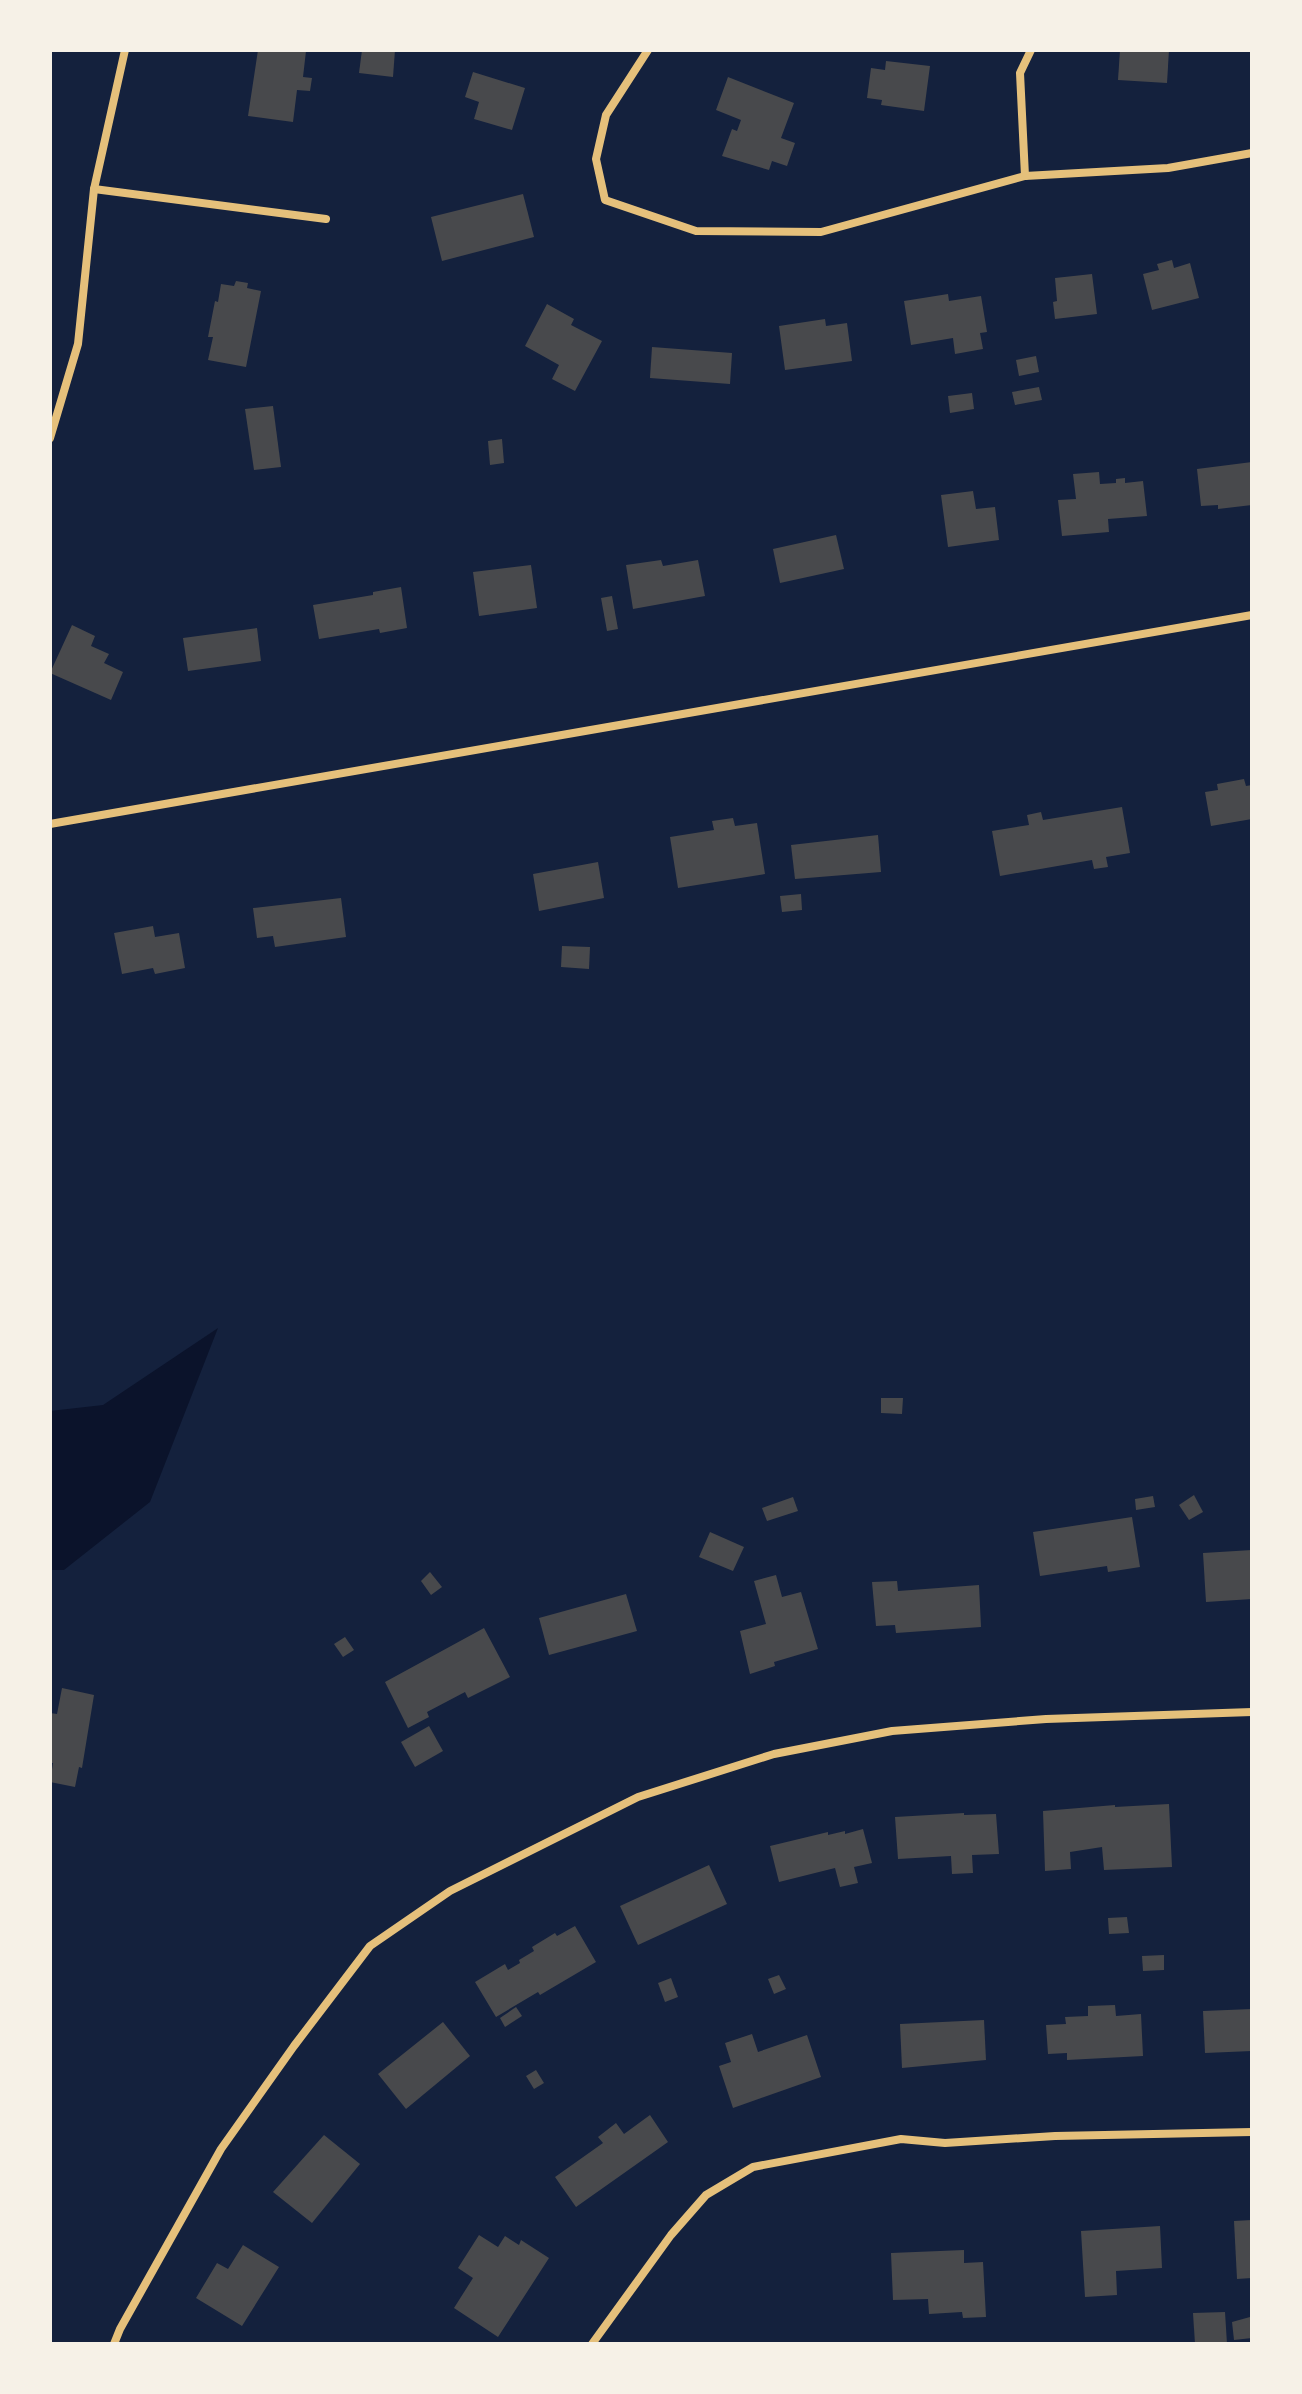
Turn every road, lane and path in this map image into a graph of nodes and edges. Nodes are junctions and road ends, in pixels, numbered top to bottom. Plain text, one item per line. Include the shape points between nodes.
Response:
1 (125, 50) edge
2 (648, 50) edge
3 (1031, 50) edge
4 (1252, 153) edge
5 (1025, 176) junction
6 (94, 189) junction
7 (326, 219) dead end
8 (50, 438) edge
9 (1252, 615) edge
10 (50, 824) edge
11 (1252, 1712) edge
12 (1252, 2132) edge
13 (114, 2344) edge
14 (592, 2344) edge

1 - 6 street
2 - 5 street via 606,115 596,159 605,200 696,231 821,232
3 - 5 street via 1020,73
4 - 5 street via 1168,168
6 - 7 street
6 - 8 street via 78,344
9 - 10 street
11 - 13 street via 892,1731 774,1754 638,1797 450,1891 370,1946 294,2046 221,2149
12 - 14 street via 945,2143 901,2139 753,2167 706,2195

